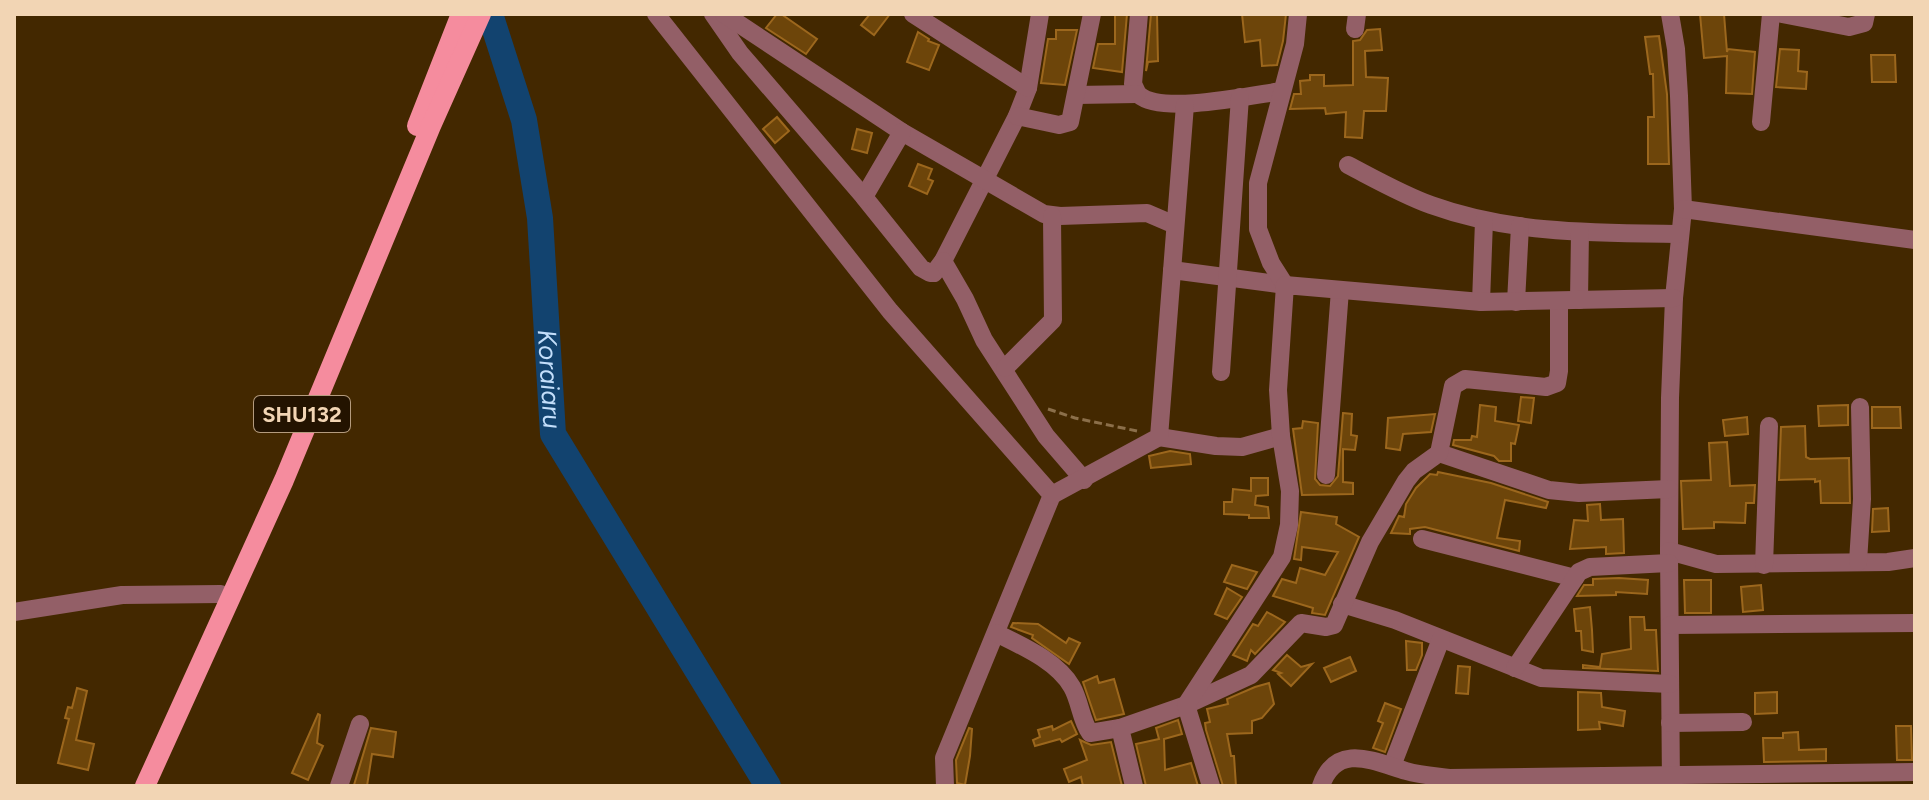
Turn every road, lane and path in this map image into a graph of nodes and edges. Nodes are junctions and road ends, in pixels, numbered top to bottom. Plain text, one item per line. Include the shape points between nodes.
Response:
1 (461, 14) edge
2 (481, 14) edge
3 (656, 14) edge
4 (713, 14) edge
5 (724, 14) edge
6 (913, 14) edge
7 (1040, 14) edge
8 (1092, 14) edge
9 (1139, 14) edge
10 (1298, 14) edge
11 (1670, 14) edge
12 (1771, 14) edge
13 (1782, 14) edge
14 (1866, 14) edge
15 (1028, 88) junction
16 (1282, 91) junction
17 (1137, 94) junction
18 (1076, 95) junction
19 (1240, 97) junction
20 (1185, 105) junction
21 (1017, 116) junction
22 (1761, 122) dead end
23 (902, 132) junction
24 (1348, 165) dead end
25 (985, 180) junction
26 (864, 197) junction
27 (1683, 209) junction
28 (1052, 216) junction
29 (1484, 221) junction
30 (1175, 225) junction
31 (1520, 226) junction
32 (1580, 232) junction
33 (1679, 234) junction
34 (1915, 240) edge
35 (943, 261) junction
36 (1172, 270) junction
37 (1228, 277) junction
38 (1285, 285) junction
39 (1340, 290) junction
40 (1674, 298) junction
41 (1579, 300) junction
42 (1559, 301) junction
43 (1481, 302) junction
44 (1516, 302) junction
45 (1005, 368) junction
46 (1221, 372) dead end
47 (1025, 402) junction
48 (1860, 407) dead end
49 (1769, 426) dead end
50 (1281, 436) junction
51 (1159, 437) junction
52 (1439, 453) junction
53 (1326, 475) dead end
54 (1084, 480) junction
55 (1669, 489) junction
56 (1052, 495) junction
57 (1422, 539) dead end
58 (1669, 557) junction
59 (1915, 558) edge
60 (1858, 562) junction
61 (1764, 565) junction
62 (1575, 578) junction
63 (221, 594) junction
64 (1342, 604) junction
65 (14, 612) edge
66 (1915, 623) edge
67 (1670, 625) junction
68 (996, 633) junction
69 (1441, 639) junction
70 (1515, 668) junction
71 (1670, 684) junction
72 (1186, 705) junction
73 (1743, 722) dead end
74 (1670, 723) junction
75 (360, 724) dead end
76 (1120, 728) junction
77 (1392, 766) junction
78 (1915, 772) edge
79 (1671, 780) edge
80 (140, 785) edge
81 (339, 786) edge
82 (945, 786) edge
83 (1134, 786) edge
84 (1211, 786) edge
85 (1321, 786) edge

1 - 63 main road, SHU132 via 323,367
2 - 80 main road via 284,480
3 - 56 street via 890,311
4 - 26 street
5 - 23 street
6 - 15 street
7 - 15 street
8 - 18 street
9 - 17 street via 1133,84
10 - 16 street
11 - 27 street
12 - 22 street
13 - 14 street via 1849,27 1864,23
15 - 21 street
16 - 19 street
16 - 38 street via 1258,183 1258,229
17 - 18 street
17 - 20 street
18 - 21 street via 1065,125
19 - 20 street
19 - 37 street
20 - 30 street
21 - 25 street
23 - 25 street
23 - 26 street
24 - 29 street via 1429,205
25 - 28 street
25 - 35 street
26 - 35 street via 921,268 934,273
27 - 33 street
27 - 34 street
28 - 30 street via 1147,213
28 - 45 street via 1053,320
29 - 31 street
29 - 43 street
30 - 36 street
31 - 32 street
31 - 44 street
32 - 33 street
32 - 41 street
33 - 40 street
35 - 45 street via 984,340
36 - 37 street
36 - 51 street
37 - 38 street
37 - 46 street
38 - 39 street
38 - 50 street via 1278,390
39 - 43 street
39 - 53 street
40 - 41 street
40 - 55 street
41 - 42 street
42 - 44 street
42 - 52 street via 1557,383 1546,387 1458,381
43 - 44 street
45 - 47 street
47 - 51 path
47 - 54 street
48 - 60 street
49 - 61 street
50 - 51 street via 1242,447
50 - 72 street via 1290,491 1282,557
51 - 54 street
52 - 55 street via 1549,490
52 - 64 street via 1406,481
54 - 56 street
55 - 58 street
56 - 68 street
57 - 62 street
58 - 61 street
58 - 62 street via 1590,567
58 - 67 street
59 - 60 street
60 - 61 street
62 - 70 street
63 - 65 street via 122,595
63 - 80 main road, SHU132
64 - 69 street
64 - 72 street via 1334,625 1301,623 1251,675
66 - 67 street
67 - 71 street
68 - 76 street via 1065,677 1090,733
68 - 82 street via 944,758
69 - 70 street
69 - 77 street
70 - 71 street via 1541,678
71 - 74 street
72 - 76 street
72 - 84 street
73 - 74 street
74 - 79 street
75 - 81 street
76 - 83 street
77 - 79 street via 1449,778
77 - 85 street via 1350,758 1331,768
78 - 79 street

